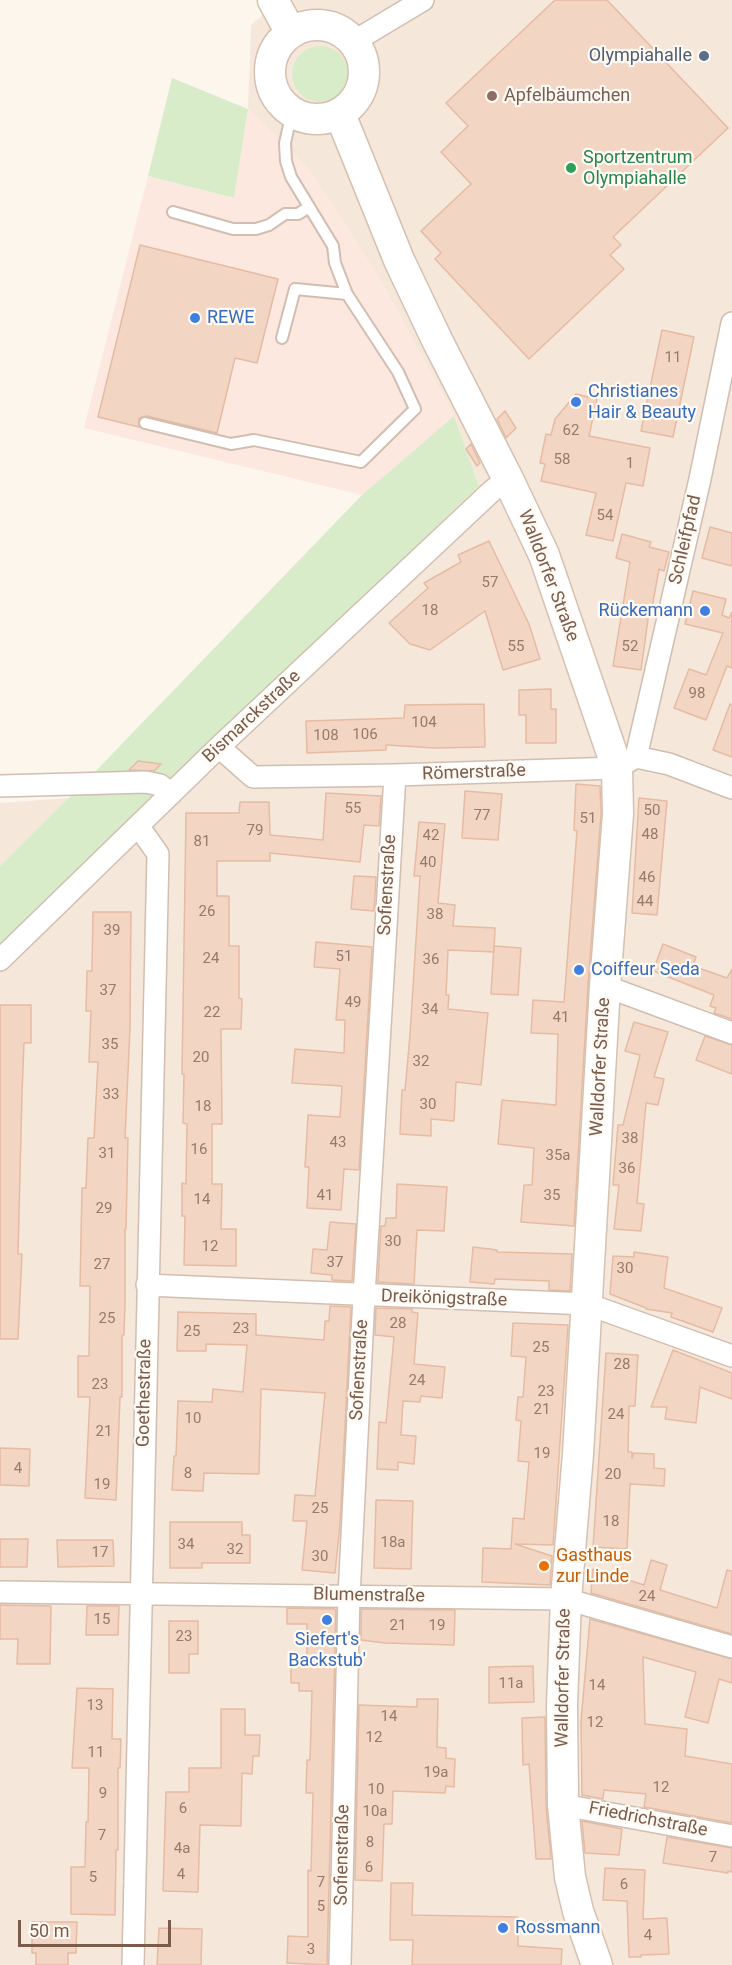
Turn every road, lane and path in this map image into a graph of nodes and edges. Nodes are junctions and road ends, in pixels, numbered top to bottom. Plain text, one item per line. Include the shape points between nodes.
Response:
1 (273, 0) edge
2 (423, 0) edge
3 (291, 33) junction
4 (353, 42) junction
5 (292, 112) junction
6 (339, 114) junction
7 (309, 207) junction
8 (173, 213) dead end
9 (347, 294) junction
10 (732, 323) edge
11 (282, 338) dead end
12 (145, 423) dead end
13 (508, 479) junction
14 (219, 747) junction
15 (626, 762) junction
16 (395, 775) junction
17 (0, 786) edge
18 (732, 788) edge
19 (171, 794) junction
20 (138, 827) junction
21 (0, 960) edge
22 (605, 986) junction
23 (732, 1032) edge
24 (147, 1285) junction
25 (364, 1296) junction
26 (587, 1304) junction
27 (732, 1356) edge
28 (0, 1592) edge
29 (142, 1593) junction
30 (349, 1596) junction
31 (566, 1599) junction
32 (732, 1647) edge
33 (563, 1805) junction
34 (732, 1836) edge
35 (133, 1965) edge
36 (340, 1965) edge
37 (597, 1965) edge

1 - 3 street
2 - 4 street
3 - 4 street via 319,25 338,30
3 - 5 street via 278,46 270,73 274,91
4 - 6 street via 363,60 364,81 355,100
5 - 6 street via 320,119
5 - 7 lane via 285,143 286,161
6 - 13 street, Walldorfer Straße via 399,260
7 - 8 lane via 256,229 233,229
7 - 9 lane via 333,246
9 - 11 lane via 295,289
9 - 12 lane via 398,372 415,409 361,462 254,440 231,444
10 - 15 street, Schleifpfad via 700,480
13 - 14 street, Bismarckstraße
13 - 15 street, Walldorfer Straße via 544,555
14 - 16 street, Römerstraße via 253,777
14 - 19 street, Bismarckstraße
15 - 16 street, Römerstraße
15 - 18 street, Römerstraße via 669,764
15 - 22 street, Walldorfer Straße via 618,814
16 - 25 street, Sofienstraße
17 - 19 street via 146,782 160,785
19 - 20 street, Bismarckstraße
20 - 21 street, Bismarckstraße
20 - 24 street, Goethestraße via 158,854
22 - 23 street
22 - 26 street, Walldorfer Straße
24 - 25 street, Dreikönigstraße
24 - 29 street, Goethestraße
25 - 26 street, Dreikönigstraße
25 - 30 street, Sofienstraße
26 - 27 street, Dreikönigstraße
26 - 31 street, Walldorfer Straße
28 - 29 street, Blumenstraße
29 - 30 street, Blumenstraße
29 - 35 street, Goethestraße
30 - 31 street, Blumenstraße
30 - 36 street, Sofienstraße
31 - 32 street, Blumenstraße
31 - 33 street, Walldorfer Straße
33 - 34 street, Friedrichstraße
33 - 37 street, Walldorfer Straße via 570,1877

